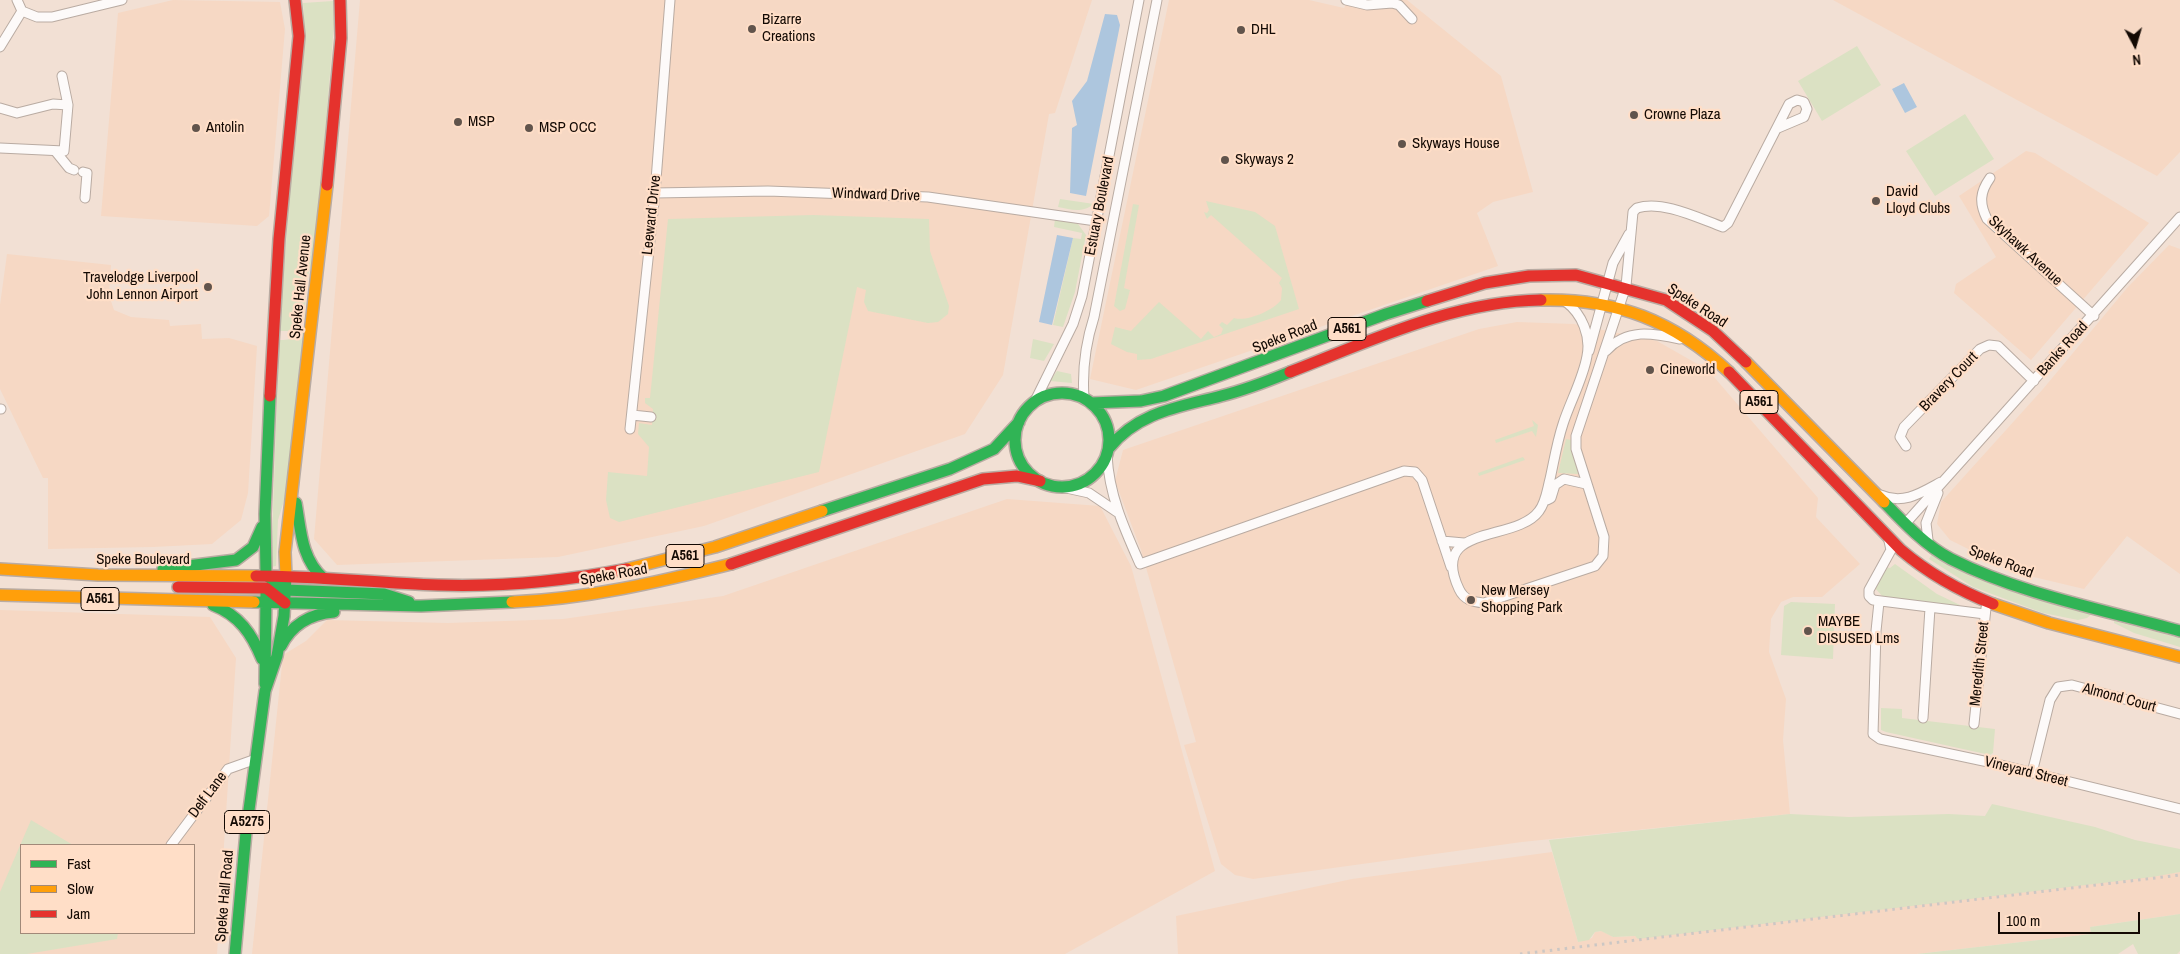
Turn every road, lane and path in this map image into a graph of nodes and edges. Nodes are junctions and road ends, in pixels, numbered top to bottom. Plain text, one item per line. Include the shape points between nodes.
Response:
1 (17, 0) edge
2 (122, 0) edge
3 (295, 0) edge
4 (340, 0) edge
5 (670, 0) edge
6 (1139, 0) edge
7 (1157, 0) edge
8 (1346, 0) edge
9 (22, 11) junction
10 (1412, 19) dead end
11 (0, 47) edge
12 (62, 76) dead end
13 (68, 106) junction
14 (0, 108) edge
15 (1778, 128) dead end
16 (0, 148) edge
17 (56, 152) junction
18 (74, 170) dead end
19 (83, 172) dead end
20 (1990, 178) dead end
21 (655, 194) junction
22 (85, 198) dead end
23 (2180, 217) edge
24 (1096, 221) junction
25 (1630, 232) junction
26 (1613, 263) junction
27 (1589, 278) junction
28 (1607, 282) junction
29 (1626, 286) junction
30 (1560, 298) junction
31 (1603, 303) junction
32 (1620, 308) junction
33 (2094, 316) junction
34 (1690, 342) junction
35 (1603, 354) junction
36 (1588, 355) junction
37 (2034, 381) junction
38 (1088, 400) junction
39 (1034, 403) junction
40 (632, 415) junction
41 (651, 417) dead end
42 (1019, 422) junction
43 (630, 429) dead end
44 (1906, 446) dead end
45 (1108, 451) junction
46 (1945, 480) junction
47 (1040, 481) junction
48 (1586, 484) junction
49 (1057, 486) junction
50 (293, 487) junction
51 (1873, 491) junction
52 (1545, 501) junction
53 (1117, 512) junction
54 (265, 514) junction
55 (1906, 524) junction
56 (1888, 538) junction
57 (1442, 541) junction
58 (1464, 542) junction
59 (1929, 542) junction
60 (708, 549) junction
61 (713, 568) junction
62 (0, 569) edge
63 (1453, 572) junction
64 (98, 575) junction
65 (266, 575) junction
66 (286, 576) junction
67 (323, 578) junction
68 (266, 588) junction
69 (285, 590) junction
70 (0, 595) edge
71 (200, 602) junction
72 (1879, 602) junction
73 (266, 603) junction
74 (285, 603) junction
75 (421, 606) junction
76 (1930, 608) junction
77 (1986, 608) junction
78 (2180, 631) edge
79 (277, 656) junction
80 (2180, 657) edge
81 (263, 661) junction
82 (266, 691) junction
83 (2180, 714) edge
84 (1923, 718) dead end
85 (1974, 724) dead end
86 (256, 759) junction
87 (2032, 774) junction
88 (2180, 809) edge
89 (172, 844) edge
90 (235, 954) edge

1 - 9 street
2 - 9 street via 52,17 37,17
3 - 54 main road, Speke Hall Avenue via 299,36 279,240
4 - 50 main road, Speke Hall Avenue via 341,38 319,267
5 - 21 street, Leeward Drive
6 - 24 street, Estuary Boulevard
7 - 38 street, Estuary Boulevard via 1094,317 1085,346 1082,373
8 - 10 street via 1367,5 1399,5
9 - 11 street
12 - 13 street
13 - 14 street via 53,104 17,113
13 - 17 street via 64,151
15 - 25 street via 1723,227 1686,213 1642,206 1633,212
16 - 17 street
17 - 18 street
19 - 22 street via 87,173
20 - 33 street, Skyhawk Avenue via 1981,198 1987,218
21 - 24 street, Windward Drive via 768,191 928,197
21 - 40 street, Leeward Drive
23 - 33 street, Banks Road
24 - 39 street, Estuary Boulevard via 1082,296 1073,324
25 - 26 street
25 - 29 street
26 - 27 street via 1602,274
26 - 28 street
27 - 28 main road, Speke Road / A561
27 - 38 main road, Speke Road / A561 via 1576,275 1529,276 1485,283 1386,314 1164,396 1141,401
28 - 29 main road, Speke Road / A561
28 - 31 street
29 - 32 street
29 - 51 main road, Speke Road / A561 via 1666,300 1713,331 1768,382
30 - 31 main road, A561
30 - 36 street via 1583,319
30 - 45 main road, A561 via 1504,301 1462,310 1251,387 1154,415 1124,429
31 - 32 main road, A561
31 - 36 street
32 - 34 main road, A561 via 1668,326
32 - 35 street
33 - 37 street, Banks Road
34 - 35 street via 1659,335 1633,334 1616,339
34 - 56 main road, A561 via 1715,359 1753,396
35 - 48 street via 1576,436 1576,449
36 - 52 street via 1563,425
37 - 44 street, Bravery Court via 1998,346 1980,349 1904,427 1900,436
37 - 46 street, Banks Road
38 - 39 main road, A561 via 1058,393
38 - 45 main road via 1106,423
39 - 42 main road, A561
40 - 41 street
40 - 43 street, Leeward Drive
42 - 47 main road, A561 via 1016,449 1029,473
42 - 60 main road, Speke Road / A561 via 994,449 970,462
45 - 49 main road, A561 via 1099,469 1087,479 1073,485
45 - 53 street via 1108,474
46 - 51 street, Banks Road via 1910,498 1888,498
46 - 55 street, Banks Road
46 - 59 street, Banks Road via 1926,523
47 - 49 main road, A561
47 - 61 main road, Speke Road / A561 via 1017,476 972,482
48 - 52 street via 1564,479 1556,485 1551,498
48 - 63 street via 1604,537 1603,556 1595,566 1484,603 1472,602 1464,596
49 - 53 street via 1089,494
50 - 66 main road, Speke Hall Avenue via 285,552
50 - 67 main road via 305,554 314,572
51 - 55 main road, Speke Road / A561
52 - 58 street via 1538,513 1526,521
53 - 57 street via 1140,564 1404,471 1414,472 1422,480
54 - 64 main road via 254,546 236,560
54 - 65 main road, Speke Hall Avenue
55 - 56 main road
55 - 59 main road, Speke Road / A561
56 - 72 street via 1891,550 1868,590 1869,596
56 - 77 main road, A561 via 1925,569
57 - 58 street
57 - 63 street
58 - 63 street via 1453,559
59 - 78 main road, Speke Road / A561 via 1950,558 2014,585
60 - 61 main road
60 - 67 main road, Speke Road / A561 via 592,576 536,582 439,586
61 - 75 main road, Speke Road / A561 via 651,584 575,597 490,605
62 - 64 main road, Speke Boulevard / A561
64 - 65 main road, Speke Boulevard / A561
64 - 68 main road via 139,587
65 - 66 main road, Speke Boulevard / A561
65 - 68 main road, Speke Hall Road / A5275
65 - 69 main road
66 - 67 main road, Speke Road / A561
66 - 69 main road, Speke Hall Road / A5275
68 - 73 main road, Speke Hall Road / A5275
68 - 74 main road
69 - 74 main road, Speke Hall Road / A5275
69 - 75 main road via 384,594
70 - 71 main road, A561
71 - 73 main road, A561
71 - 81 main road, A5275 via 242,620
72 - 76 street
72 - 87 street, Vineyard Street via 1873,734 1880,739
73 - 74 main road, Speke Road / A561
73 - 81 main road, Speke Hall Road / A5275
74 - 75 main road, Speke Road / A561
74 - 79 main road, Speke Hall Road / A5275
75 - 79 main road, A5275 via 309,616 283,640
76 - 77 street
76 - 84 street
77 - 80 main road, A561
77 - 85 street, Meredith Street
79 - 82 main road, Speke Hall Road / A5275
81 - 82 main road, Speke Hall Road / A5275
82 - 86 main road, Speke Hall Road / A5275
83 - 87 street, Almond Court via 2065,685 2053,693 2050,700
86 - 89 street, Delf Lane via 228,769
86 - 90 main road, Speke Hall Road / A5275
87 - 88 street, Vineyard Street

